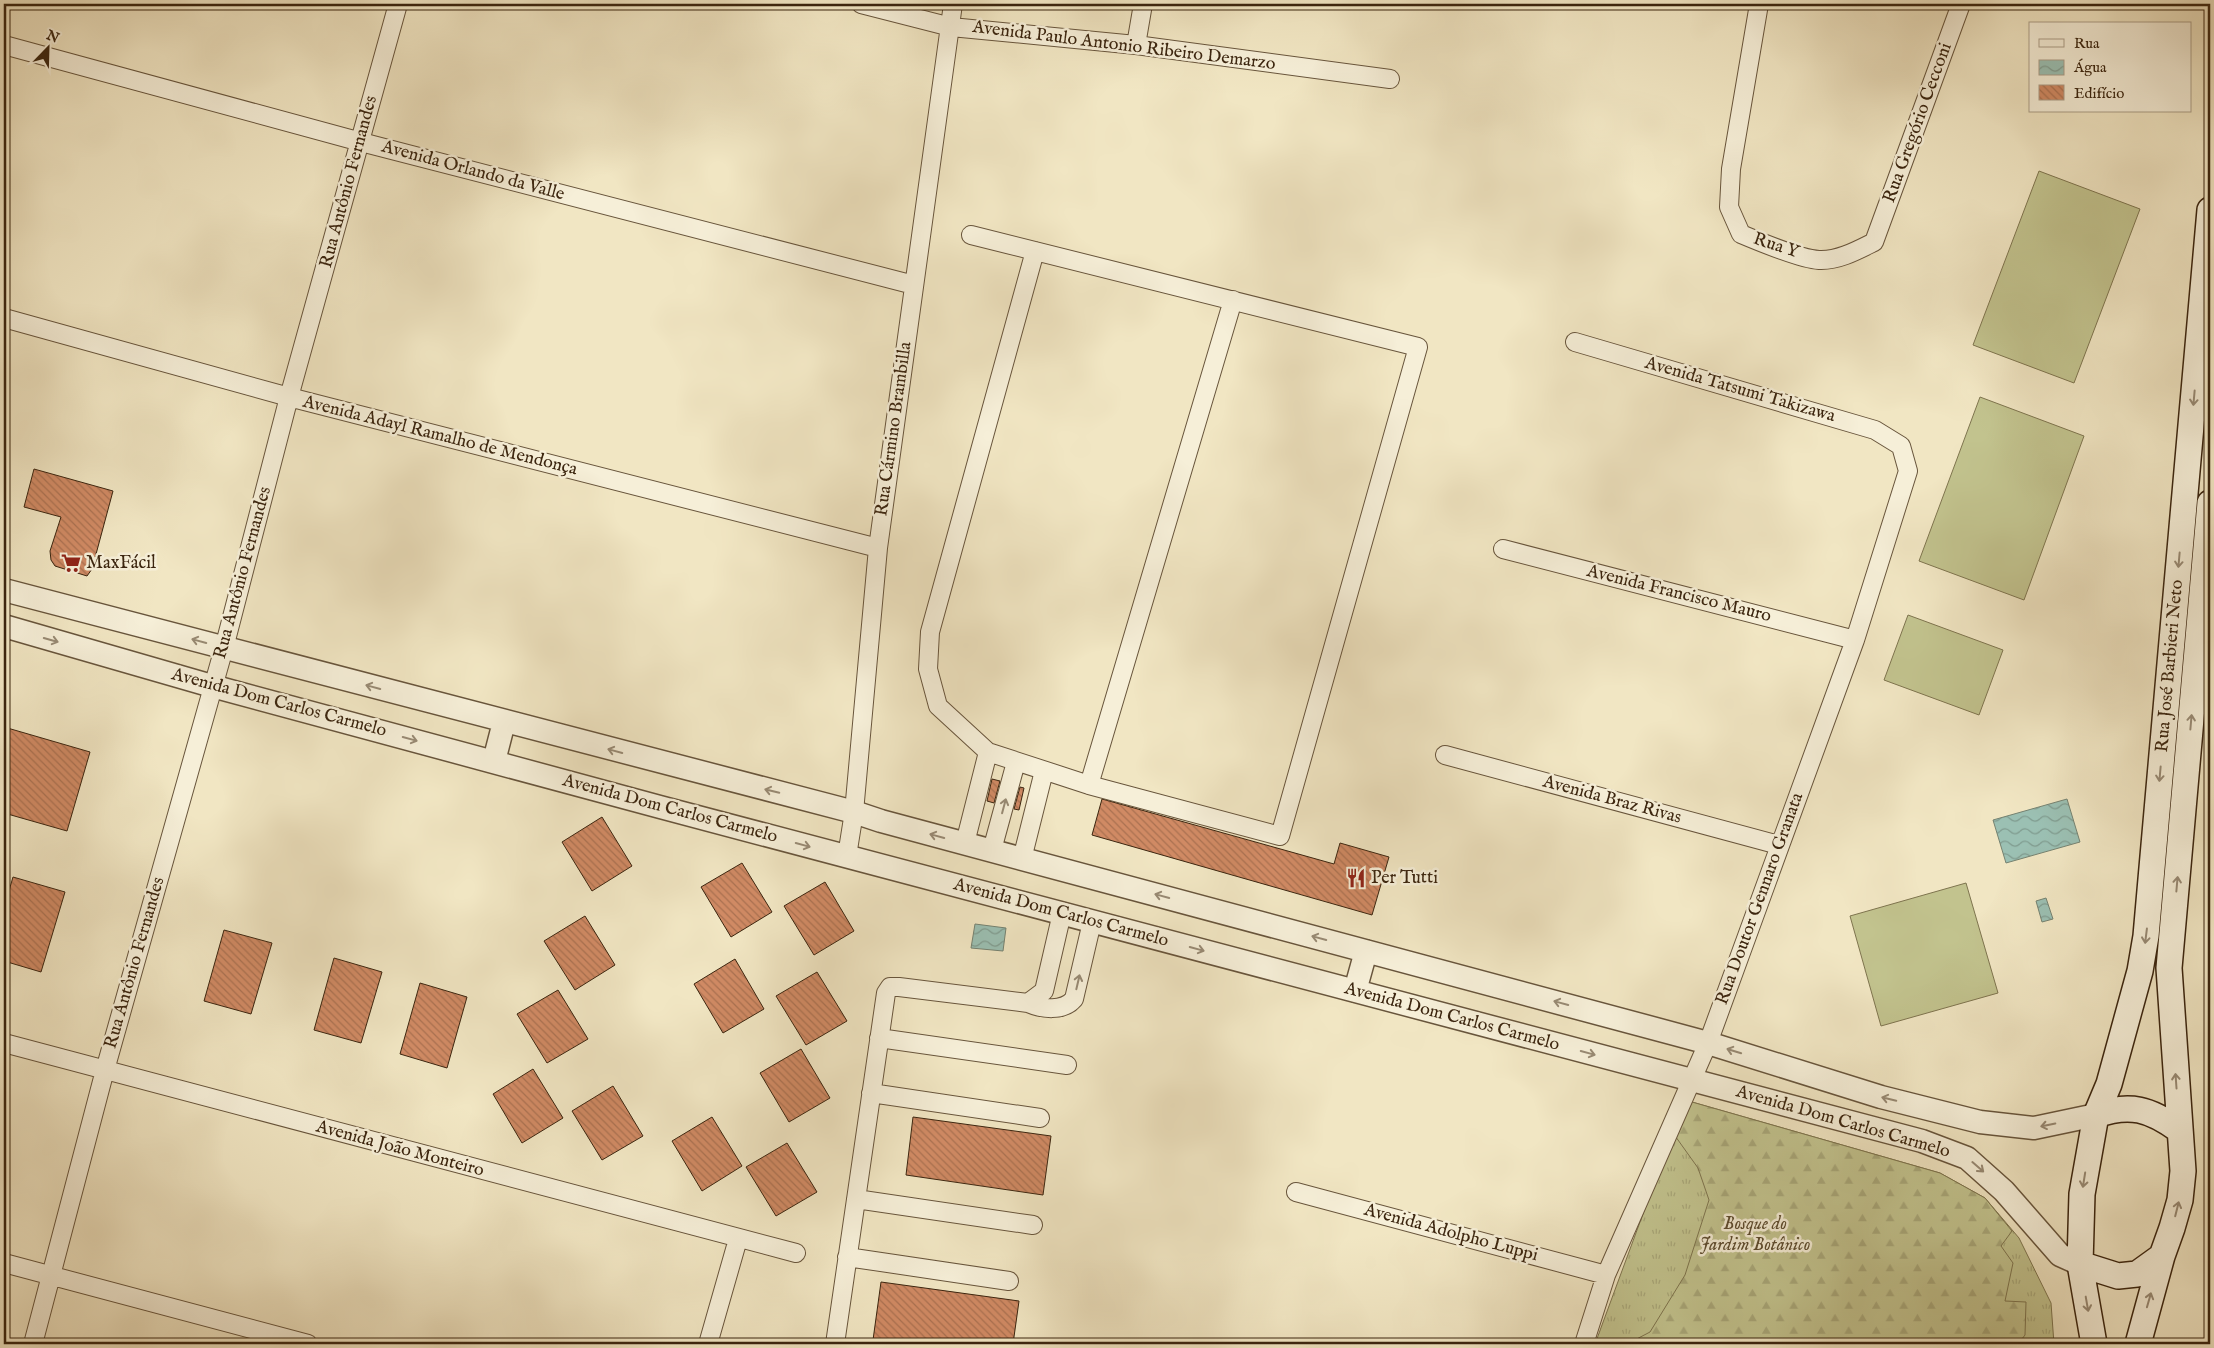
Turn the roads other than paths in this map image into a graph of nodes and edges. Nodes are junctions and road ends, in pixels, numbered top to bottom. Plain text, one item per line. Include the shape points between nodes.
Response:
1 (398, 4) edge
2 (861, 4) edge
3 (954, 4) edge
4 (1142, 4) edge
5 (1759, 4) edge
6 (1961, 4) edge
7 (951, 27) junction
8 (4, 45) edge
9 (1136, 45) junction
10 (1390, 79) dead end
11 (361, 142) junction
12 (2210, 210) edge
13 (971, 235) dead end
14 (1874, 242) joint
15 (1035, 251) junction
16 (914, 285) junction
17 (1233, 300) junction
18 (4, 318) edge
19 (1575, 342) dead end
20 (289, 398) junction
21 (1900, 446) joint
22 (2210, 503) edge
23 (878, 548) junction
24 (1503, 549) dead end
25 (4, 590) edge
26 (4, 626) edge
27 (1855, 640) junction
28 (224, 648) junction
29 (212, 686) junction
30 (504, 722) junction
31 (988, 752) junction
32 (1445, 755) dead end
33 (494, 761) junction
34 (1016, 762) junction
35 (1044, 771) junction
36 (1088, 785) junction
37 (854, 812) junction
38 (965, 843) junction
39 (1779, 845) junction
40 (992, 850) junction
41 (846, 856) junction
42 (1022, 859) junction
43 (1062, 914) junction
44 (1092, 922) junction
45 (1366, 951) junction
46 (1355, 991) junction
47 (1028, 1003) junction
48 (879, 1038) junction
49 (4, 1043) edge
50 (1708, 1043) junction
51 (1067, 1065) dead end
52 (105, 1070) junction
53 (1692, 1081) junction
54 (871, 1093) junction
55 (2096, 1115) junction
56 (1040, 1118) dead end
57 (2179, 1130) junction
58 (1296, 1192) dead end
59 (856, 1199) junction
60 (1033, 1225) dead end
61 (738, 1239) junction
62 (796, 1253) dead end
63 (2162, 1256) junction
64 (847, 1257) junction
65 (4, 1263) edge
66 (2080, 1264) junction
67 (1606, 1274) junction
68 (52, 1275) junction
69 (1010, 1281) dead end
70 (33, 1344) edge
71 (308, 1344) edge
72 (708, 1344) edge
73 (836, 1344) edge
74 (1584, 1344) edge
75 (2094, 1344) edge
76 (2138, 1344) edge

1 - 11 street, Rua Antônio Fernandes
2 - 7 street, Avenida Paulo Antonio Ribeiro Demarzo
3 - 7 street, Rua Cármino Brambilla
4 - 9 street
5 - 14 street, Rua Y via 1731,169 1729,207 1741,234 1768,246 1819,260 1849,254
6 - 14 street, Rua Gregório Cecconi
7 - 9 street, Avenida Paulo Antonio Ribeiro Demarzo
7 - 16 street, Rua Cármino Brambilla
8 - 11 street, Avenida Orlando da Valle
9 - 10 street, Avenida Paulo Antonio Ribeiro Demarzo
11 - 16 street, Avenida Orlando da Valle
11 - 20 street, Rua Antônio Fernandes
12 -> 55 main road, Rua José Barbieri Neto via 2146,936 2140,971 2109,1084
13 - 15 street
15 - 17 street
15 - 31 street via 930,632 928,669 938,706
16 - 23 street, Rua Cármino Brambilla
17 - 36 street
17 - 36 street via 1418,347 1280,836
18 - 20 street, Avenida Adayl Ramalho de Mendonça
19 - 21 street, Avenida Tatsumi Takizawa via 1875,430
20 - 23 street, Avenida Adayl Ramalho de Mendonça
20 - 28 street, Rua Antônio Fernandes
21 - 27 street, Rua Doutor Gennaro Granata via 1908,471
57 -> 22 main road, Rua José Barbieri Neto via 2169,968
23 - 37 street, Rua Cármino Brambilla
24 - 27 street, Avenida Francisco Mauro
28 -> 25 street, Avenida Dom Carlos Carmelo
26 -> 29 street, Avenida Dom Carlos Carmelo
27 - 39 street, Rua Doutor Gennaro Granata
28 - 29 street, Rua Antônio Fernandes
30 -> 28 street, Avenida Dom Carlos Carmelo
29 -> 33 street, Avenida Dom Carlos Carmelo
29 - 52 street, Rua Antônio Fernandes
30 - 33 street
37 -> 30 street, Avenida Dom Carlos Carmelo
31 - 34 street
31 - 38 street
32 - 39 street, Avenida Braz Rivas
33 -> 41 street, Avenida Dom Carlos Carmelo
34 - 35 street
40 -> 34 street
35 - 36 street
35 - 42 street
38 -> 37 street, Avenida Dom Carlos Carmelo
37 - 41 street, Rua Cármino Brambilla
38 - 40 street, Avenida Dom Carlos Carmelo
39 - 50 street, Rua Doutor Gennaro Granata
40 - 42 street, Avenida Dom Carlos Carmelo
41 - 43 street, Avenida Dom Carlos Carmelo
45 -> 42 street, Avenida Dom Carlos Carmelo
43 - 44 street, Avenida Dom Carlos Carmelo
43 - 47 street via 1044,991
44 -> 46 street, Avenida Dom Carlos Carmelo
47 -> 44 street via 1057,1008 1074,999
45 - 46 street
50 -> 45 street, Avenida Dom Carlos Carmelo
46 -> 53 street, Avenida Dom Carlos Carmelo
47 - 48 street via 890,986
48 - 51 street
48 - 54 street
49 - 52 street, Avenida João Monteiro
50 - 53 street, Rua Doutor Gennaro Granata
55 -> 50 street, Avenida Dom Carlos Carmelo via 2034,1128 1980,1122 1881,1097
52 - 61 street, Avenida João Monteiro
52 - 68 street, Rua Antônio Fernandes
53 -> 66 street, Avenida Dom Carlos Carmelo via 1922,1141 1967,1158 2004,1190 2060,1255
53 - 67 street, Rua Doutor Gennaro Granata
54 - 56 street
54 - 59 street
55 - 57 main road via 2117,1108 2139,1109 2163,1118
55 -> 66 main road, Rua José Barbieri Neto via 2082,1194
63 -> 57 main road, Rua José Barbieri Neto via 2180,1200 2183,1171
58 - 67 street, Avenida Adolpho Luppi
59 - 60 street
59 - 64 street
61 - 62 street, Avenida João Monteiro
61 - 72 street
63 - 66 main road via 2137,1274 2118,1276
76 -> 63 main road
64 - 69 street
64 - 73 street
65 - 68 street
66 -> 75 main road
67 - 74 street, Rua Doutor Gennaro Granata
68 - 70 street, Rua Antônio Fernandes
68 - 71 street

